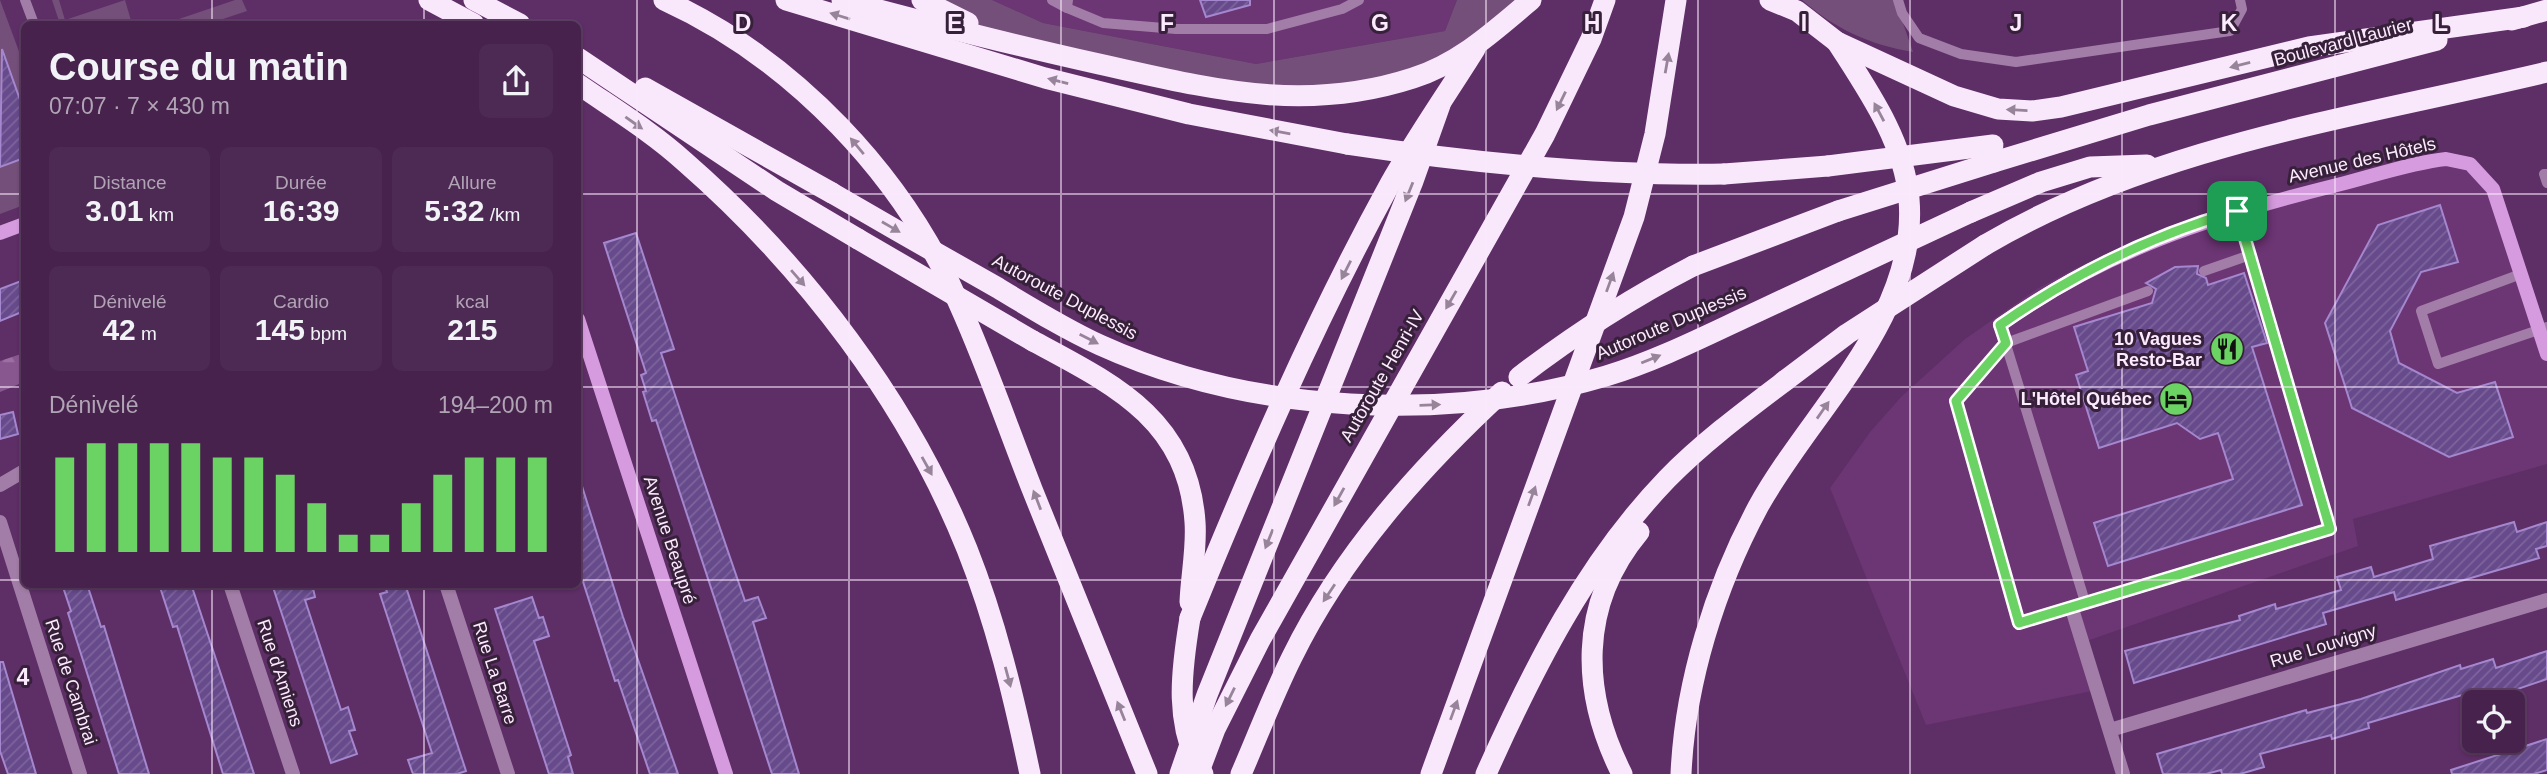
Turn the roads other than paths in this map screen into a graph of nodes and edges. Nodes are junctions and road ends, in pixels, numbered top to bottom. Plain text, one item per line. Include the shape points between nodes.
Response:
1 (25, 0) edge
2 (429, 0) edge
3 (474, 0) edge
4 (664, 0) edge
5 (786, 0) edge
6 (842, 0) edge
7 (922, 0) edge
8 (1052, 0) edge
9 (1359, 0) edge
10 (1605, 0) edge
11 (1676, 0) edge
12 (1770, 0) edge
13 (1898, 0) edge
14 (2240, 0) edge
15 (1533, 2) edge
16 (1067, 4) edge
17 (1795, 6) edge
18 (2547, 10) edge
19 (2524, 17) junction
20 (33, 21) edge
21 (468, 21) edge
22 (514, 21) edge
23 (1837, 42) junction
24 (1477, 47) junction
25 (1031, 49) junction
26 (581, 57) edge
27 (581, 58) edge
28 (2547, 72) edge
29 (581, 86) edge
30 (1440, 104) junction
31 (1993, 153) junction
32 (2166, 164) junction
33 (2547, 174) edge
34 (2547, 183) edge
35 (2237, 211) junction
36 (21, 225) edge
37 (0, 233) edge
38 (2250, 255) junction
39 (2204, 271) dead end
40 (2521, 274) junction
41 (2148, 291) dead end
42 (2000, 325) joint
43 (581, 327) edge
44 (2543, 329) edge
45 (2006, 343) junction
46 (2547, 354) edge
47 (1718, 435) junction
48 (21, 473) edge
49 (0, 485) edge
50 (0, 522) edge
51 (231, 588) edge
52 (447, 588) edge
53 (2547, 600) edge
54 (2079, 607) junction
55 (1190, 618) junction
56 (2110, 730) junction
57 (80, 774) edge
58 (293, 774) edge
59 (508, 774) edge
60 (726, 774) edge
61 (1030, 774) edge
62 (1147, 774) edge
63 (1180, 774) edge
64 (1200, 774) edge
65 (1241, 774) edge
66 (1431, 774) edge
67 (1486, 774) edge
68 (1622, 774) edge
69 (1681, 774) edge
70 (2123, 774) edge

1 - 20 lane
2 - 21 highway
3 - 22 highway
62 -> 4 highway via 960,304 916,226 854,141 790,79 736,40
31 -> 5 highway, bridge via 1724,174 1582,171 1453,160 1189,114 1045,78
6 - 25 highway
7 - 25 highway
8 - 16 lane
9 - 16 lane via 1267,29 1103,23
10 -> 64 highway, Autoroute Henri-IV via 1545,134 1313,544 1215,729
66 -> 11 highway via 1634,217 1655,134
12 - 17 highway
13 - 14 lane via 1919,38 1961,54 2016,62 2231,31 2242,9
15 - 24 highway
17 - 23 highway
18 - 19 highway, Boulevard Laurier
19 -> 23 highway via 2309,47 2032,111 1998,109 1954,96
19 - 31 highway, Boulevard Laurier
69 -> 23 highway via 1689,701 1733,564 1758,507 1866,345 1896,282 1908,236 1909,199 1896,146
24 - 25 highway via 1414,78 1310,98 1226,92
24 - 30 highway
26 -> 32 highway, Autoroute Duplessis, bridge via 652,92 1060,324 1147,364 1228,386 1314,401 1446,404 1525,395 1610,375 1699,339 2041,182 2090,167
27 - 55 highway, bridge via 776,191 1119,388 1161,429 1185,469 1195,524
28 - 32 highway
29 -> 61 highway via 685,161 756,230 817,300 873,376 929,469 967,548 996,631
30 -> 55 highway via 1391,183 1334,292 1268,430
30 -> 63 highway
31 -> 65 highway, bridge via 1693,265 1628,299 1519,377 1443,447 1372,530 1292,656
32 - 47 highway, bridge via 2025,221 1985,245 1847,334
33 - 34 lane
35 - 38 lane
35 - 40 street, Avenue des Hôtels via 2434,161 2457,160 2470,164 2493,189
35 - 42 street, Avenue des Hôtels via 2177,230 2103,262
36 - 37 street
38 - 39 lane
38 - 54 lane via 2330,529
40 - 44 street, Avenue des Hôtels
40 - 44 lane via 2421,312 2438,364
41 - 45 lane
42 - 45 lane
43 - 60 street, Avenue Beaupré
44 - 46 street, Avenue des Hôtels
45 - 54 lane
45 - 54 lane via 1956,401 2019,623
47 - 67 highway via 1667,479 1583,587 1553,636
47 - 68 highway via 1633,538 1597,614 1592,691 1601,729
48 - 49 street
50 - 57 street, Rue de Cambrai
51 - 58 street, Rue d'Amiens
52 - 59 street, Rue La Barre
53 - 56 street, Rue Louvigny
54 - 56 street
55 - 64 highway, bridge via 1181,692 1186,736
56 - 70 street

